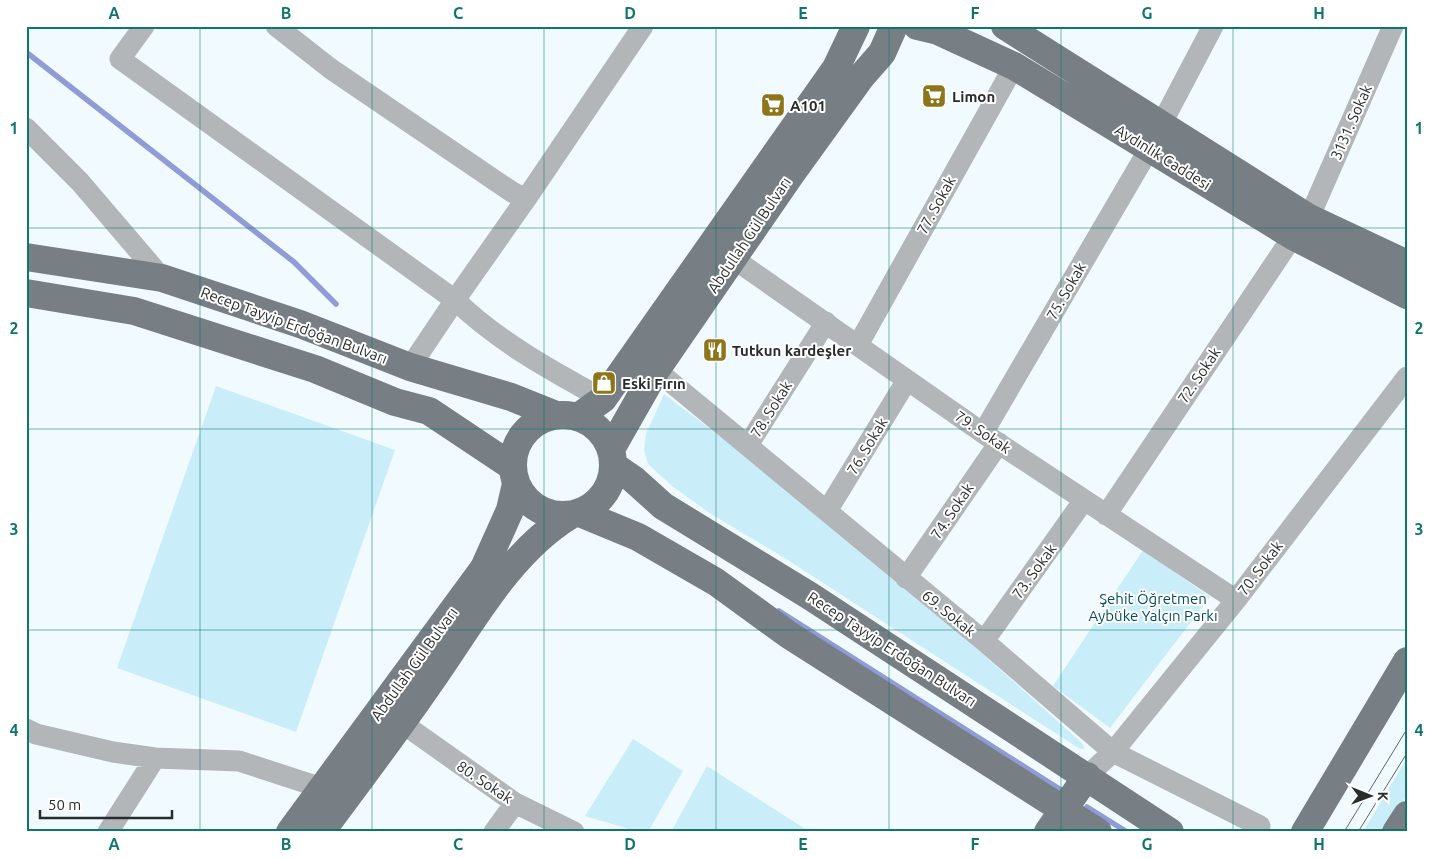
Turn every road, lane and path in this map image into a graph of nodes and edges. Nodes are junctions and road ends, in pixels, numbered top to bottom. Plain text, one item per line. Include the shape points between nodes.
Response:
1 (144, 26) edge
2 (276, 26) edge
3 (856, 26) edge
4 (894, 26) edge
5 (917, 26) edge
6 (1005, 26) edge
7 (1213, 26) edge
8 (1393, 26) edge
9 (636, 29) edge
10 (1014, 66) junction
11 (1162, 123) junction
12 (26, 128) edge
13 (1149, 149) junction
14 (526, 199) junction
15 (1301, 227) junction
16 (26, 257) edge
17 (734, 260) junction
18 (1407, 264) edge
19 (162, 278) junction
20 (26, 293) edge
21 (1407, 295) edge
22 (455, 300) junction
23 (826, 322) junction
24 (858, 345) junction
25 (410, 368) junction
26 (656, 370) junction
27 (1407, 376) edge
28 (907, 380) junction
29 (603, 399) junction
30 (567, 416) junction
31 (991, 438) junction
32 (748, 445) junction
33 (613, 457) junction
34 (515, 476) junction
35 (1084, 500) junction
36 (827, 511) junction
37 (575, 514) junction
38 (1106, 515) junction
39 (906, 578) junction
40 (1236, 600) junction
41 (984, 641) junction
42 (1407, 661) edge
43 (402, 724) junction
44 (26, 729) edge
45 (1113, 752) junction
46 (155, 758) junction
47 (1087, 776) junction
48 (322, 788) junction
49 (515, 802) junction
50 (1064, 809) junction
51 (1407, 815) edge
52 (1260, 826) dead end
53 (108, 832) edge
54 (290, 832) edge
55 (321, 832) edge
56 (494, 832) edge
57 (574, 832) edge
58 (1048, 832) edge
59 (1098, 832) edge
60 (1170, 832) edge
61 (1305, 832) edge
62 (1396, 832) edge

1 - 22 street via 120,59
2 - 14 street via 331,69
3 - 29 main road, Abdullah Gül Bulvarı via 836,68
4 - 17 main road, Abdullah Gül Bulvarı via 882,52 791,174
5 - 10 main road, Aydınlık Caddesi via 938,31
6 - 11 main road, Aydınlık Caddesi
7 - 11 street
8 - 15 street, 3131. Sokak
9 - 14 street
10 - 13 main road, Aydınlık Caddesi
10 - 24 street, 77. Sokak
11 - 15 main road, Aydınlık Caddesi
12 - 19 street via 80,182
13 - 15 main road, Aydınlık Caddesi
13 - 31 street, 75. Sokak
14 - 22 street
15 - 18 main road, Aydınlık Caddesi
15 - 21 main road, Aydınlık Caddesi
15 - 38 street, 72. Sokak
16 - 19 main road, Recep Tayyip Erdoğan Bulvarı
17 - 23 street, 79. Sokak
17 - 26 main road, Abdullah Gül Bulvarı
19 - 25 main road, Recep Tayyip Erdoğan Bulvarı via 300,324
20 - 34 main road via 134,311 315,369 395,402 429,411 491,450
22 - 25 street
22 - 29 street via 476,320 532,360
23 - 24 street, 79. Sokak
23 - 32 street, 78. Sokak
24 - 28 street, 79. Sokak
25 - 30 main road, Recep Tayyip Erdoğan Bulvarı
26 - 32 street, 69. Sokak
26 - 33 main road, Abdullah Gül Bulvarı
27 - 40 street, 70. Sokak
28 - 31 street, 79. Sokak
28 - 36 street, 76. Sokak
29 - 30 main road, Abdullah Gül Bulvarı
30 - 33 main road via 598,429
30 - 34 main road via 544,418 526,431 515,451
31 - 35 street, 79. Sokak
31 - 39 street, 74. Sokak
32 - 36 street, 69. Sokak
33 - 37 main road via 610,484 605,494 590,508
33 - 47 main road, Recep Tayyip Erdoğan Bulvarı via 663,506 810,596
34 - 37 main road via 522,494 538,509 558,516
34 - 48 main road, Abdullah Gül Bulvarı via 510,510 484,568
35 - 38 street, 79. Sokak
35 - 41 street, 73. Sokak
36 - 39 street, 69. Sokak
37 - 43 main road, Abdullah Gül Bulvarı via 550,528 507,573
37 - 50 main road via 638,537 716,582 788,635
38 - 40 street, 79. Sokak
39 - 41 street, 69. Sokak
40 - 45 street, 70. Sokak
41 - 45 street, 69. Sokak
42 - 61 main road
43 - 49 street, 80. Sokak
43 - 55 main road, Abdullah Gül Bulvarı
44 - 46 street via 113,752
45 - 47 street, 70. Sokak
45 - 52 street, 69. Sokak
46 - 48 street via 239,761
46 - 53 street
47 - 50 main road
47 - 60 main road, Recep Tayyip Erdoğan Bulvarı
48 - 54 main road, Abdullah Gül Bulvarı
49 - 56 street
49 - 57 street, 80. Sokak
50 - 58 main road
50 - 59 main road
51 - 62 main road

